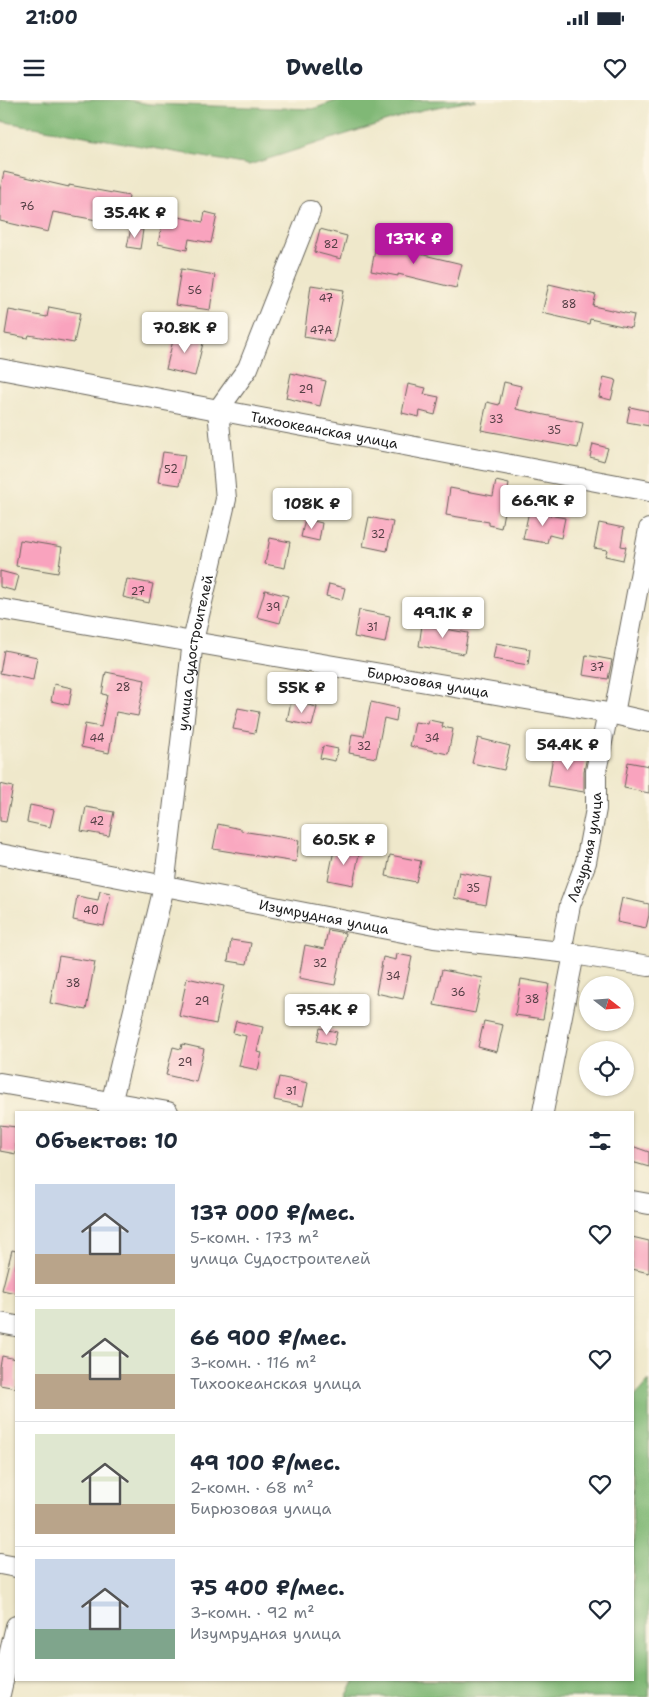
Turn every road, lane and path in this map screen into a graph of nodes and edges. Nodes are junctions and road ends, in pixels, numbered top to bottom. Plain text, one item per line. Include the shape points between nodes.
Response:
1 (310, 211) dead end
2 (0, 369) edge
3 (218, 410) junction
4 (649, 491) edge
5 (649, 529) edge
6 (0, 609) edge
7 (193, 642) junction
8 (611, 714) junction
9 (649, 722) edge
10 (0, 854) edge
11 (164, 887) junction
12 (568, 953) junction
13 (649, 966) edge
14 (0, 1082) edge
15 (110, 1107) edge
16 (156, 1111) edge
17 (543, 1111) edge
18 (634, 1201) edge
19 (649, 1204) edge
20 (0, 1323) edge
21 (15, 1326) edge
22 (0, 1564) edge
23 (15, 1567) edge
24 (15, 1630) edge
25 (0, 1694) edge

1 - 3 street via 248,368
2 - 3 street, Тихоокеанская улица
3 - 4 street, Тихоокеанская улица
3 - 7 street, улица Судостроителей via 226,499
5 - 8 street, Лазурная улица
6 - 7 street, Бирюзовая улица
7 - 8 street, Бирюзовая улица
7 - 11 street, улица Судостроителей
8 - 9 street, Бирюзовая улица
8 - 12 street, Лазурная улица via 596,771 596,809 586,862 570,905
10 - 11 street, Изумрудная улица
11 - 12 street, Изумрудная улица via 434,938
11 - 15 street, улица Судостроителей
12 - 13 street, Изумрудная улица
12 - 17 street, Лазурная улица
14 - 15 street
15 - 16 street
18 - 19 street
20 - 21 street
22 - 23 street
24 - 25 street

